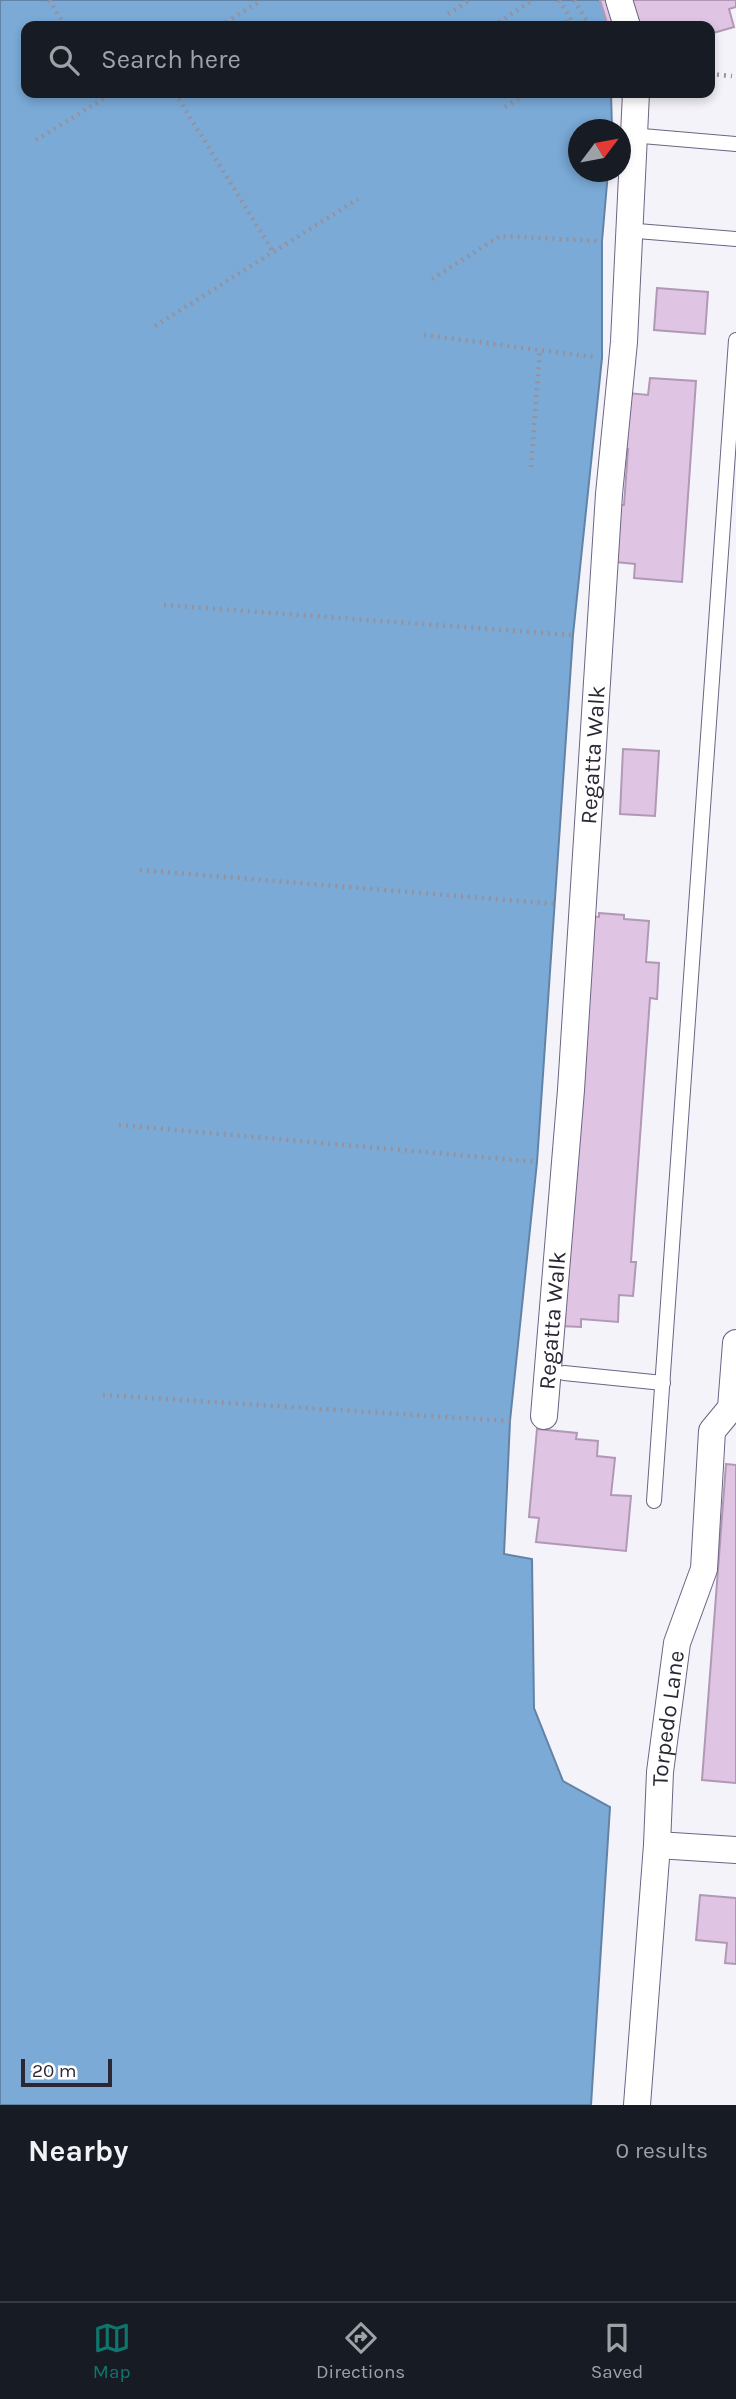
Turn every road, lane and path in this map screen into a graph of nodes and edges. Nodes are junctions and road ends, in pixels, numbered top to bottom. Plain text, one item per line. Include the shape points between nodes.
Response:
1 (50, 0) edge
2 (262, 0) edge
3 (470, 0) edge
4 (533, 0) edge
5 (559, 0) edge
6 (575, 0) edge
7 (619, 0) edge
8 (448, 15) dead end
9 (571, 19) joint
10 (62, 21) edge
11 (228, 21) edge
12 (501, 21) edge
13 (568, 21) edge
14 (587, 21) edge
15 (625, 21) edge
16 (715, 74) edge
17 (732, 76) dead end
18 (103, 98) edge
19 (178, 98) edge
20 (520, 98) edge
21 (636, 98) edge
22 (505, 107) dead end
23 (642, 136) dead end
24 (36, 140) dead end
25 (736, 144) edge
26 (358, 199) dead end
27 (637, 231) dead end
28 (736, 239) edge
29 (602, 241) dead end
30 (273, 252) junction
31 (432, 279) dead end
32 (155, 326) dead end
33 (425, 335) dead end
34 (736, 340) edge
35 (540, 349) junction
36 (602, 358) dead end
37 (531, 467) dead end
38 (164, 605) dead end
39 (573, 635) dead end
40 (140, 870) dead end
41 (556, 904) dead end
42 (119, 1125) dead end
43 (537, 1162) dead end
44 (736, 1343) edge
45 (564, 1373) dead end
46 (663, 1383) junction
47 (103, 1395) dead end
48 (734, 1408) edge
49 (544, 1416) dead end
50 (510, 1421) dead end
51 (654, 1502) dead end
52 (657, 1845) junction
53 (736, 1850) edge
54 (637, 2105) edge

1 - 10 path
2 - 11 path
3 - 8 path
4 - 12 path
5 - 9 path
6 - 14 path
7 - 15 street
9 - 13 path
16 - 17 path
18 - 24 path
19 - 30 path
20 - 22 path
21 - 49 street, Regatta Walk via 624,342 607,519 571,1090
23 - 25 lane
26 - 30 path
27 - 28 lane
29 - 31 path via 500,236
30 - 32 path
33 - 35 path
34 - 46 lane
35 - 36 path
35 - 37 path
38 - 39 path
40 - 41 path
42 - 43 path
44 - 48 street, Torpedo Lane
45 - 46 lane
46 - 51 lane
47 - 50 path
48 - 52 street, Torpedo Lane via 712,1430 704,1569 677,1643 660,1772
52 - 53 street
52 - 54 street, Torpedo Lane

